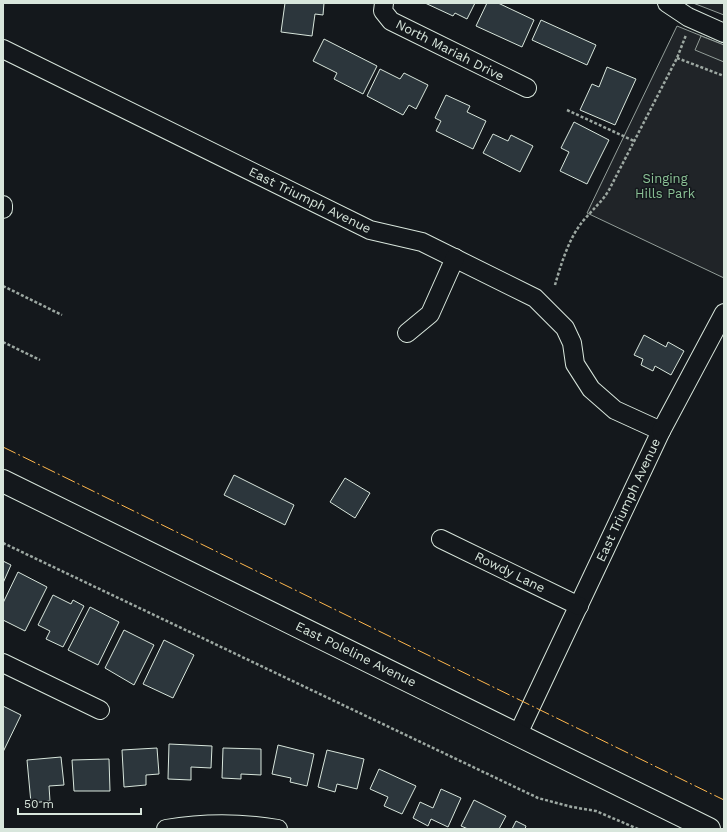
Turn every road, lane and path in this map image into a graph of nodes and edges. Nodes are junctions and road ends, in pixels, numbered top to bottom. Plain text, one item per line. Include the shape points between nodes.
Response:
1 (384, 3) edge
2 (667, 3) edge
3 (724, 33) edge
4 (686, 34) dead end
5 (3, 49) edge
6 (677, 58) junction
7 (724, 76) edge
8 (527, 88) dead end
9 (567, 110) dead end
10 (634, 141) junction
11 (3, 205) edge
12 (3, 209) edge
13 (455, 258) junction
14 (555, 285) dead end
15 (3, 286) edge
16 (724, 313) edge
17 (62, 315) dead end
18 (407, 333) dead end
19 (3, 342) edge
20 (40, 360) dead end
21 (661, 431) junction
22 (3, 481) edge
23 (440, 539) dead end
24 (3, 543) edge
25 (579, 606) junction
26 (3, 662) edge
27 (100, 710) dead end
28 (518, 734) junction
29 (166, 829) edge
30 (278, 829) edge
31 (638, 829) edge
32 (709, 829) edge

1 - 8 street, North Mariah Drive via 383,11 391,20
2 - 3 street via 688,18
4 - 6 path
5 - 13 street, East Triumph Avenue via 370,230 422,242
6 - 7 path
6 - 10 path
9 - 10 path
10 - 14 path via 600,204 579,227 558,271
11 - 12 street
13 - 18 street via 430,314
13 - 21 street, East Triumph Avenue via 535,298 565,328 572,343 576,364 591,390 615,410
15 - 17 path
16 - 21 street
19 - 20 path
21 - 25 street, East Triumph Avenue
22 - 28 main road, East Poleline Avenue
23 - 25 street, Rowdy Lane
24 - 31 path via 538,798 596,811
25 - 28 street, East Triumph Avenue
26 - 27 street
28 - 32 main road, East Poleline Avenue
29 - 30 street via 186,826 260,826

